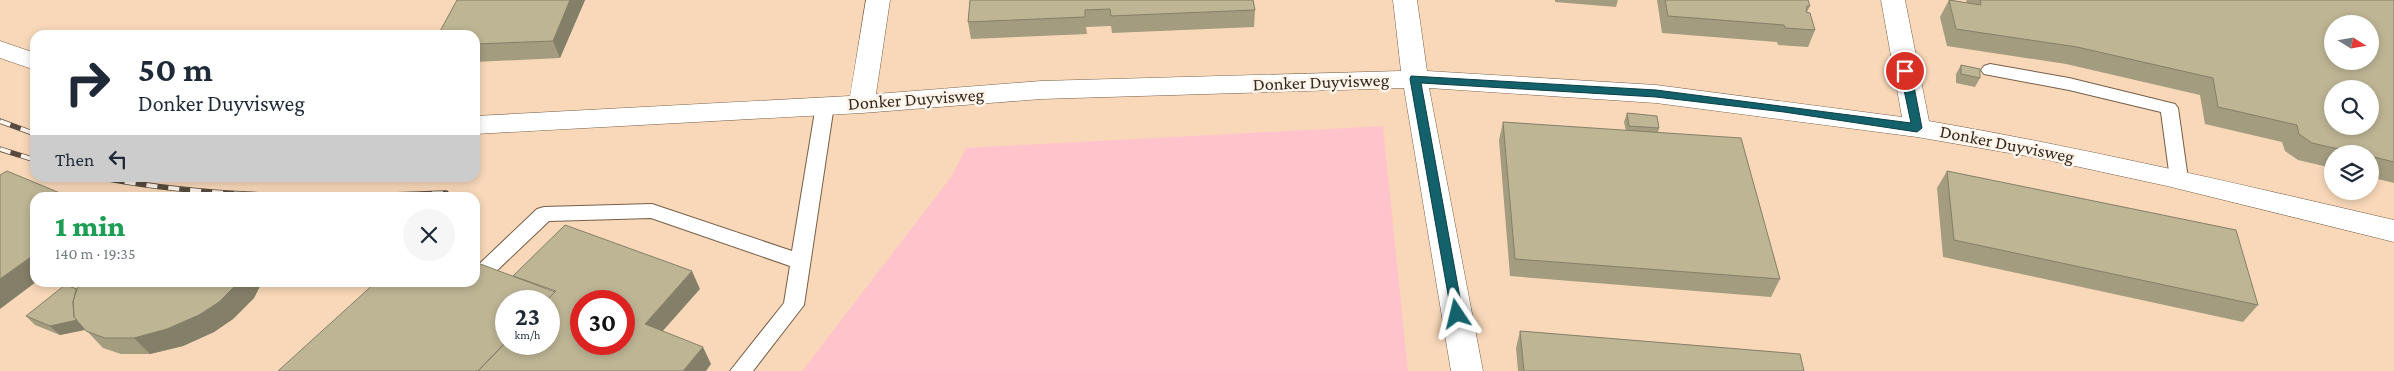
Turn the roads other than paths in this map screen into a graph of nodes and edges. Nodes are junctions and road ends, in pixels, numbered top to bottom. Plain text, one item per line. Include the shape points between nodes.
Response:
1 (878, 0) edge
2 (1405, 0) edge
3 (1893, 0) edge
4 (0, 49) edge
5 (30, 60) edge
6 (1990, 70) dead end
7 (1415, 79) junction
8 (862, 104) junction
9 (825, 105) junction
10 (480, 126) edge
11 (1917, 128) junction
12 (2178, 179) junction
13 (2394, 231) edge
14 (801, 262) junction
15 (481, 274) edge
16 (741, 371) edge
17 (1467, 371) edge

1 - 8 street
2 - 7 street
3 - 11 street
4 - 5 street
6 - 12 lane via 2069,84 2169,108
7 - 8 street, Donker Duyvisweg via 1041,90
7 - 11 street, Donker Duyvisweg via 1656,94
7 - 17 street
8 - 9 street, Donker Duyvisweg
9 - 10 street, Donker Duyvisweg
9 - 14 lane
11 - 12 street, Donker Duyvisweg via 2038,149
12 - 13 street, Donker Duyvisweg
14 - 15 lane via 652,211 544,214
14 - 16 lane via 794,305

